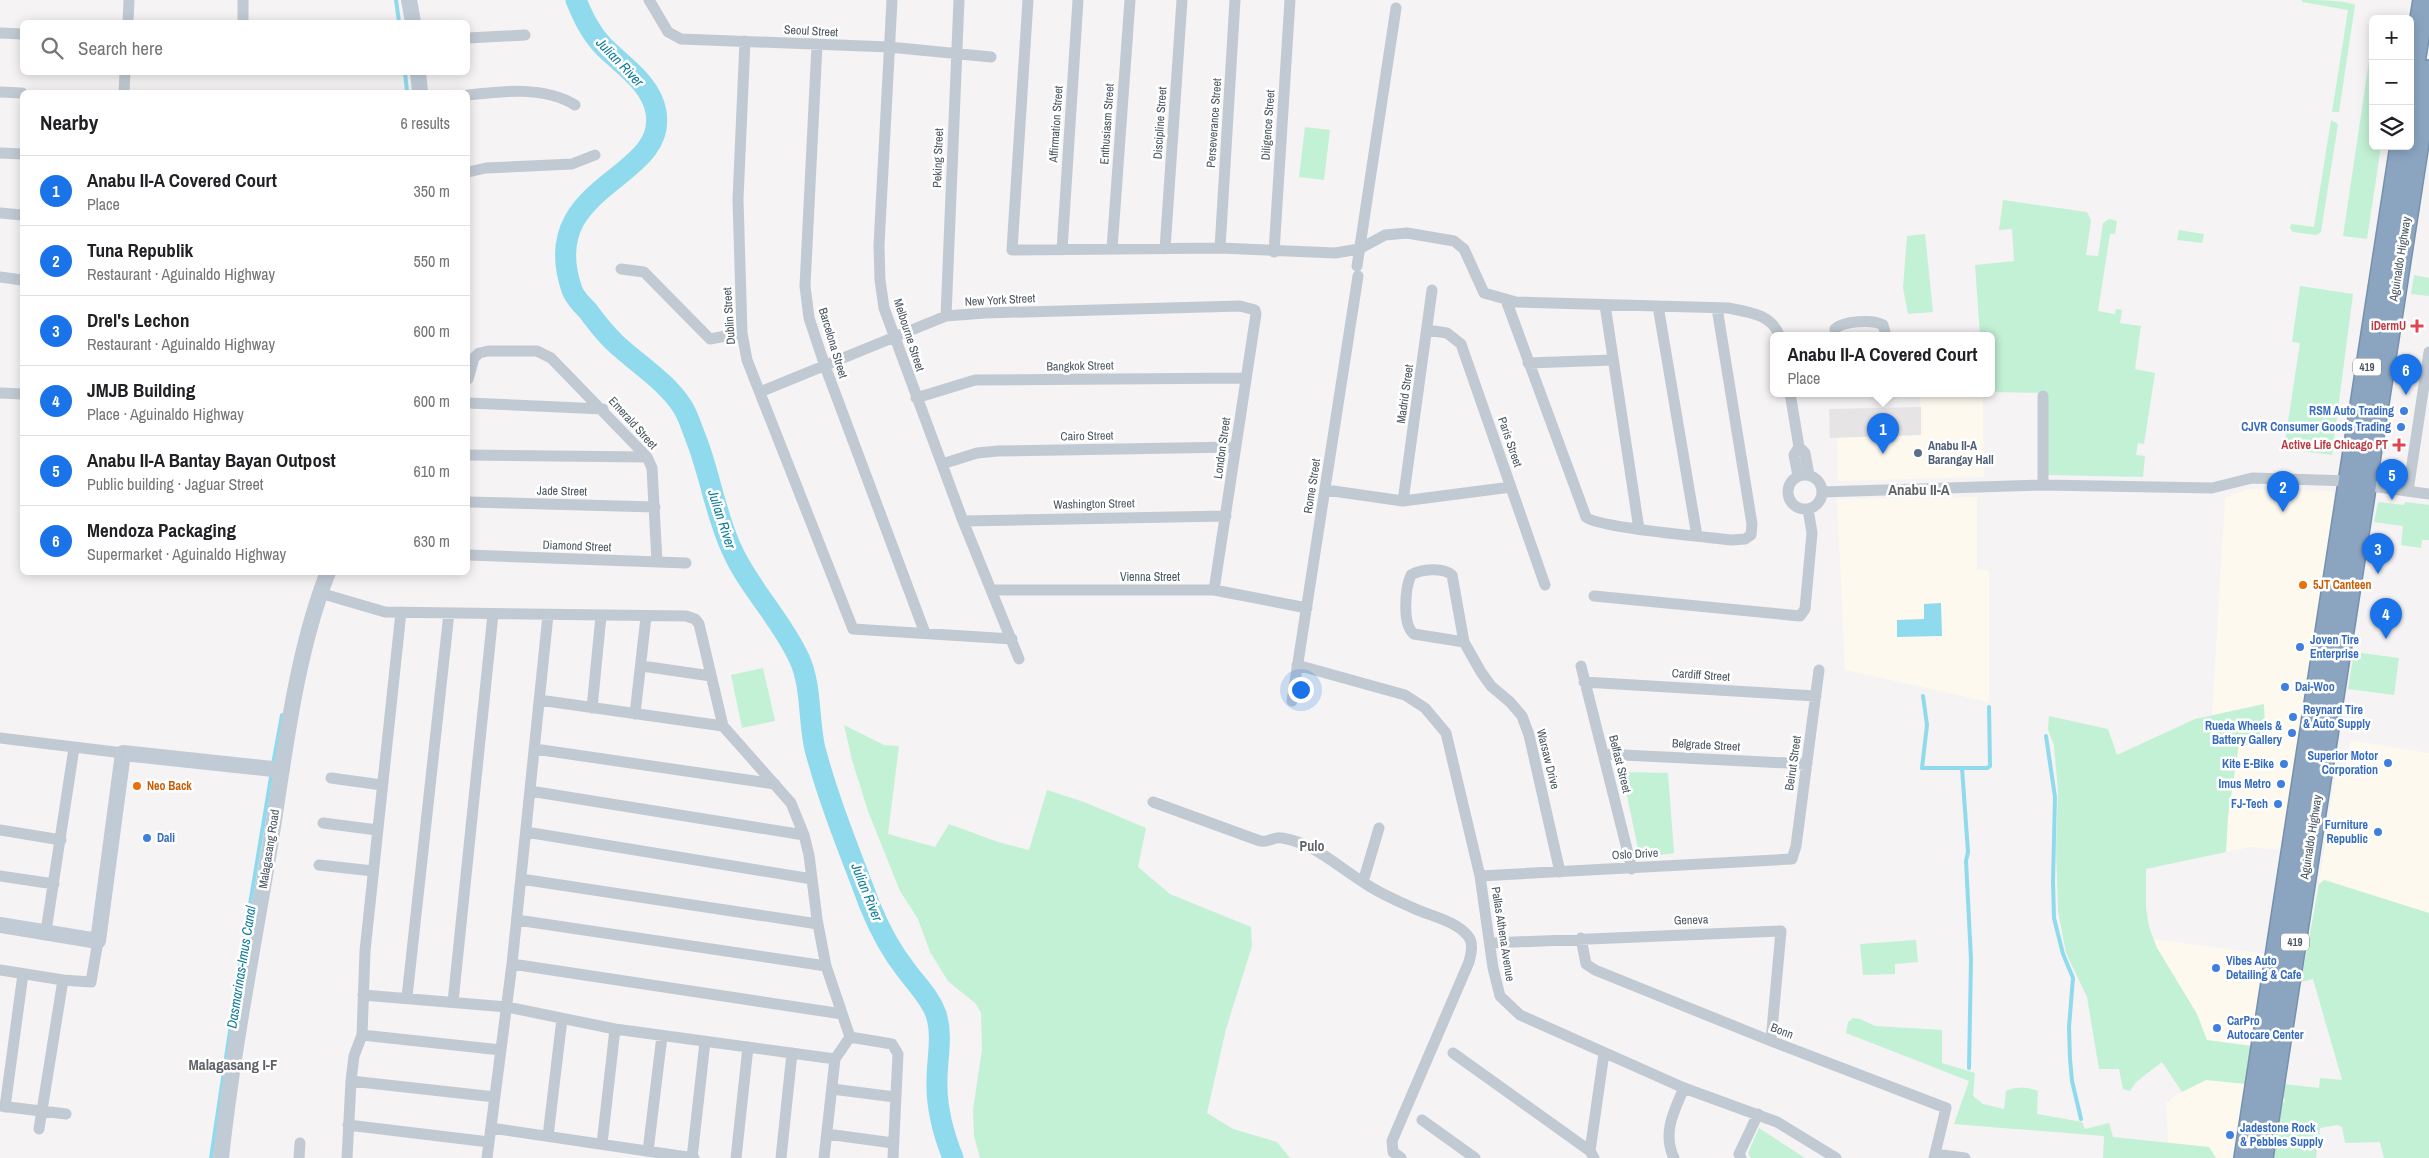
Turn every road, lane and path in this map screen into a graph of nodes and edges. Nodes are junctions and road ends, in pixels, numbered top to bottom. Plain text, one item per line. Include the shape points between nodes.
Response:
1 (129, 0) edge
2 (243, 0) edge
3 (410, 0) edge
4 (649, 0) edge
5 (892, 0) edge
6 (958, 0) edge
7 (1028, 0) edge
8 (1078, 0) edge
9 (1130, 0) edge
10 (1182, 0) edge
11 (1235, 0) edge
12 (1290, 0) edge
13 (2424, 0) edge
14 (1396, 8) dead end
15 (128, 20) edge
16 (243, 20) edge
17 (413, 20) edge
18 (0, 32) edge
19 (20, 34) edge
20 (525, 35) dead end
21 (470, 38) edge
22 (745, 41) junction
23 (817, 45) junction
24 (890, 47) junction
25 (955, 53) junction
26 (991, 57) dead end
27 (2414, 62) edge
28 (2429, 71) edge
29 (125, 75) edge
30 (418, 75) edge
31 (124, 90) edge
32 (420, 90) edge
33 (0, 92) edge
34 (20, 93) edge
35 (470, 95) edge
36 (575, 105) dead end
37 (2400, 150) edge
38 (0, 153) edge
39 (20, 154) edge
40 (595, 155) dead end
41 (470, 172) edge
42 (0, 213) edge
43 (20, 215) edge
44 (1165, 248) junction
45 (1220, 248) junction
46 (1112, 249) junction
47 (1359, 249) junction
48 (1062, 250) junction
49 (1274, 252) junction
50 (621, 269) dead end
51 (0, 277) edge
52 (20, 280) edge
53 (1432, 290) dead end
54 (1506, 300) junction
55 (1605, 305) junction
56 (1658, 306) junction
57 (1716, 308) junction
58 (1255, 310) joint
59 (946, 316) junction
60 (1427, 330) junction
61 (1777, 332) edge
62 (1835, 332) edge
63 (1885, 332) edge
64 (742, 333) junction
65 (894, 337) junction
66 (2429, 352) edge
67 (1613, 360) junction
68 (1528, 363) junction
69 (825, 366) junction
70 (470, 372) edge
71 (1246, 378) junction
72 (760, 392) junction
73 (0, 393) edge
74 (20, 394) edge
75 (2042, 396) dead end
76 (1791, 397) edge
77 (916, 398) junction
78 (470, 403) edge
79 (603, 409) junction
80 (1235, 447) junction
81 (470, 455) edge
82 (647, 457) junction
83 (942, 464) junction
84 (1804, 476) junction
85 (2357, 482) junction
86 (2043, 485) junction
87 (1511, 486) junction
88 (1326, 490) junction
89 (2408, 491) junction
90 (1822, 492) junction
91 (2429, 494) edge
92 (1403, 501) junction
93 (470, 502) edge
94 (655, 507) junction
95 (1808, 509) junction
96 (1226, 516) junction
97 (963, 521) junction
98 (1639, 529) junction
99 (1697, 536) junction
100 (470, 556) edge
101 (657, 562) junction
102 (686, 563) dead end
103 (327, 575) edge
104 (1545, 585) dead end
105 (992, 590) junction
106 (1214, 590) junction
107 (320, 593) junction
108 (1594, 596) dead end
109 (1307, 608) junction
110 (401, 612) junction
111 (449, 613) junction
112 (493, 614) junction
113 (548, 615) junction
114 (601, 616) junction
115 (646, 617) junction
116 (925, 633) junction
117 (1012, 639) junction
118 (1464, 642) junction
119 (1019, 659) dead end
120 (1297, 665) junction
121 (642, 666) junction
122 (1581, 666) dead end
123 (1819, 670) dead end
124 (711, 676) junction
125 (1584, 682) junction
126 (1816, 696) junction
127 (539, 700) junction
128 (1292, 701) dead end
129 (592, 708) junction
130 (635, 714) junction
131 (723, 726) junction
132 (0, 738) edge
133 (74, 748) junction
134 (535, 749) junction
135 (123, 753) junction
136 (1603, 754) junction
137 (2314, 762) junction
138 (1807, 764) junction
139 (282, 770) junction
140 (331, 778) dead end
141 (775, 784) junction
142 (382, 785) junction
143 (530, 791) junction
144 (1152, 802) dead end
145 (323, 823) dead end
146 (1379, 828) dead end
147 (0, 830) edge
148 (377, 830) junction
149 (526, 832) junction
150 (804, 834) junction
151 (61, 840) junction
152 (1792, 859) joint
153 (319, 865) dead end
154 (1632, 868) junction
155 (373, 871) junction
156 (1560, 872) junction
157 (0, 876) edge
158 (1480, 876) junction
159 (521, 878) junction
160 (812, 879) junction
161 (1362, 882) junction
162 (54, 884) junction
163 (517, 920) junction
164 (818, 924) junction
165 (0, 926) edge
166 (46, 932) junction
167 (1581, 938) junction
168 (98, 941) junction
169 (1491, 943) junction
170 (512, 964) junction
171 (826, 966) junction
172 (0, 970) edge
173 (23, 974) junction
174 (63, 980) junction
175 (363, 994) junction
176 (407, 997) junction
177 (453, 1002) junction
178 (507, 1007) junction
179 (842, 1014) junction
180 (562, 1019) junction
181 (615, 1030) junction
182 (362, 1035) junction
183 (662, 1036) junction
184 (850, 1037) junction
185 (1770, 1041) junction
186 (705, 1042) junction
187 (748, 1047) junction
188 (501, 1050) junction
189 (792, 1053) junction
190 (1453, 1053) dead end
191 (1604, 1054) junction
192 (835, 1059) junction
193 (350, 1082) junction
194 (1684, 1088) junction
195 (832, 1089) junction
196 (495, 1097) junction
197 (895, 1097) junction
198 (3, 1107) edge
199 (41, 1111) junction
200 (66, 1114) dead end
201 (1758, 1114) junction
202 (1422, 1120) dead end
203 (348, 1125) junction
204 (491, 1128) junction
205 (38, 1129) dead end
206 (827, 1134) junction
207 (548, 1136) junction
208 (489, 1142) junction
209 (300, 1143) dead end
210 (893, 1143) junction
211 (602, 1144) junction
212 (648, 1151) junction
213 (1592, 1155) edge
214 (1393, 1156) edge
215 (1935, 1156) edge
216 (220, 1158) edge
217 (299, 1158) edge
218 (347, 1158) edge
219 (487, 1158) edge
220 (693, 1158) edge
221 (736, 1158) edge
222 (781, 1158) edge
223 (824, 1158) edge
224 (894, 1158) edge
225 (1475, 1158) edge
226 (1674, 1158) edge
227 (1741, 1158) edge
228 (1836, 1158) edge
229 (1965, 1158) edge
230 (2245, 1158) edge
231 (2262, 1158) edge

1 - 15 street
2 - 16 street
3 - 17 main road
4 - 22 street, Seoul Street via 672,35 681,39
5 - 24 street, Melbourne Street
6 - 25 street, Peking Street
7 - 48 street via 1012,250
8 - 48 street, Affirmation Street
9 - 46 street, Enthusiasm Street
10 - 44 street, Discipline Street
11 - 45 street, Perseverance Street
12 - 49 street, Diligence Street
13 - 27 highway
14 - 47 street, Rome Street
18 - 19 street
20 - 21 street
22 - 23 street, Seoul Street
22 - 64 street, Dublin Street via 738,199
23 - 24 street, Seoul Street
23 - 69 street, Barcelona Street via 805,286 809,318
24 - 25 street, Seoul Street
24 - 65 street, Melbourne Street via 880,246 881,289
25 - 26 street, Seoul Street
25 - 59 street, Peking Street
28 - 85 highway, Aguinaldo Highway / 419
29 - 31 street
30 - 32 main road
33 - 34 street
35 - 36 street via 535,93 557,96
37 - 85 highway, Aguinaldo Highway / 419
38 - 39 street
40 - 41 street via 572,164
42 - 43 street
44 - 45 street
44 - 46 street
45 - 49 street
46 - 48 street
47 - 49 street via 1335,254
47 - 54 street via 1385,235 1407,232 1454,241 1464,249 1484,293
47 - 88 street, Rome Street
50 - 64 street via 644,272 710,339
51 - 52 street
53 - 60 street, Madrid Street
54 - 55 street
54 - 68 street
55 - 56 street
55 - 67 street
56 - 57 street
56 - 99 street
57 - 61 street via 1754,313 1769,320
57 - 99 street via 1752,524 1751,535 1745,539
58 - 59 street, New York Street via 1240,306
58 - 71 street, London Street
59 - 65 street, New York Street
60 - 87 street, Paris Street via 1447,334 1461,344
60 - 92 street, Madrid Street
62 - 63 street via 1839,325 1873,322 1882,325
64 - 72 street, Dublin Street
65 - 69 street, New York Street
65 - 77 street, Melbourne Street
66 - 89 street
67 - 68 street
67 - 98 street
68 - 98 street via 1586,517 1591,522
69 - 72 street, New York Street
69 - 116 street, Barcelona Street
70 - 79 street, Emerald Street via 474,358 488,350 537,351 546,354
71 - 77 street, Bangkok Street via 975,380
71 - 80 street, London Street
72 - 116 street, Dublin Street via 853,629
73 - 74 street
75 - 86 street
76 - 84 street via 1799,447 1805,453
77 - 83 street, Melbourne Street
78 - 79 street
79 - 82 street, Emerald Street
80 - 83 street, Cairo Street via 998,451 977,453
80 - 96 street, London Street
81 - 82 street
82 - 94 street, Emerald Street via 652,468
83 - 97 street, Melbourne Street
84 - 90 street via 1821,485
84 - 95 street via 1788,486 1788,498 1796,507
85 - 86 street via 2252,478 2212,488
85 - 89 street
85 - 137 highway, Aguinaldo Highway / 419
86 - 90 street
87 - 92 street
87 - 104 street, Paris Street
88 - 92 street
88 - 109 street, Rome Street
89 - 91 street
90 - 95 street via 1818,503
93 - 94 street, Jade Street
94 - 101 street, Emerald Street
95 - 108 street via 1812,539 1805,609 1800,616
96 - 97 street, Washington Street
96 - 106 street, London Street
97 - 105 street, Melbourne Street
98 - 99 street
100 - 101 street, Diamond Street
101 - 102 street, Diamond Street
103 - 107 main road, Malagasang Road
105 - 106 street, Vienna Street
105 - 117 street, Melbourne Street
106 - 109 street, Vienna Street
107 - 110 street via 378,611
107 - 139 main road, Malagasang Road via 310,621
109 - 120 street, Rome Street
110 - 111 street
110 - 142 street
111 - 112 street
111 - 176 street
112 - 113 street
112 - 177 street
113 - 114 street
113 - 127 street
114 - 115 street
114 - 129 street
115 - 121 street
115 - 124 street via 686,616 695,619
116 - 117 street
117 - 119 street, Melbourne Street
118 - 118 street, Warsaw Drive via 1410,631 1406,619 1411,575 1443,570 1452,575
118 - 156 street, Warsaw Drive via 1480,672 1522,716
120 - 128 street, Rome Street
120 - 158 street, Pallas Athena Avenue via 1405,695 1437,720 1446,733
121 - 124 street
121 - 130 street
122 - 125 street, Belfast Street
123 - 126 street, Beirut Street
124 - 131 street
125 - 126 street, Cardiff Street
125 - 136 street, Belfast Street
126 - 138 street, Beirut Street
127 - 129 street
127 - 134 street
129 - 130 street
130 - 131 street
131 - 141 street
132 - 133 street
133 - 135 street
133 - 151 street
134 - 141 street
134 - 143 street
135 - 139 main road
135 - 168 main road
136 - 138 street, Belgrade Street
136 - 154 street, Belfast Street
137 - 230 highway, Aguinaldo Highway / 419
137 - 231 highway, Aguinaldo Highway / 419
138 - 152 street, Beirut Street
139 - 216 main road, Malagasang Road
140 - 142 street
141 - 150 street via 791,803
142 - 148 street
143 - 149 street
143 - 150 street
144 - 161 street via 1260,841 1283,838 1304,846 1325,855
145 - 148 street
146 - 161 street
147 - 151 street
148 - 155 street
149 - 159 street
149 - 160 street
150 - 160 street
151 - 162 street
152 - 154 street, Oslo Drive
153 - 155 street
154 - 156 street, Oslo Drive
155 - 175 street via 364,950
156 - 158 street, Oslo Drive
157 - 162 street
158 - 169 street, Pallas Athena Avenue
159 - 163 street
159 - 164 street
160 - 164 street
161 - 214 street via 1460,929 1471,941 1469,962 1392,1141
162 - 166 street
163 - 170 street
163 - 171 street
164 - 171 street
165 - 166 main road
166 - 168 main road
167 - 169 street, Geneva
167 - 185 street, Bonn via 1588,966
167 - 185 street, Geneva via 1781,931
168 - 174 street via 92,982
169 - 191 street, Pallas Athena Avenue via 1500,996 1520,1015
170 - 178 street
170 - 179 street
171 - 179 street
172 - 173 street
173 - 174 street
173 - 198 street
174 - 199 street
175 - 176 street
175 - 182 street
176 - 177 street
177 - 178 street
178 - 180 street
178 - 188 street
179 - 184 street
180 - 181 street
180 - 207 street
181 - 183 street
181 - 211 street
182 - 188 street
182 - 193 street via 354,1056
183 - 186 street
183 - 212 street
184 - 192 street
184 - 197 street via 895,1047 899,1061
185 - 215 street, Bonn via 1946,1108
186 - 187 street
186 - 220 street
187 - 189 street
187 - 221 street
188 - 196 street
189 - 192 street
189 - 222 street
190 - 213 street
191 - 194 street, Pallas Athena Avenue
191 - 213 street
192 - 195 street
193 - 196 street
193 - 203 street
194 - 201 street, Pallas Athena Avenue
194 - 226 street via 1668,1133
195 - 197 street
195 - 206 street
196 - 204 street
197 - 210 street
198 - 199 street
199 - 200 street
199 - 205 street
201 - 227 street
201 - 228 street, Pallas Athena Avenue
202 - 225 street
203 - 208 street
203 - 218 street
204 - 207 street
204 - 208 street
206 - 210 street
206 - 223 street
207 - 211 street
208 - 219 street
209 - 217 street
210 - 224 street
211 - 212 street
212 - 220 street
215 - 229 street

